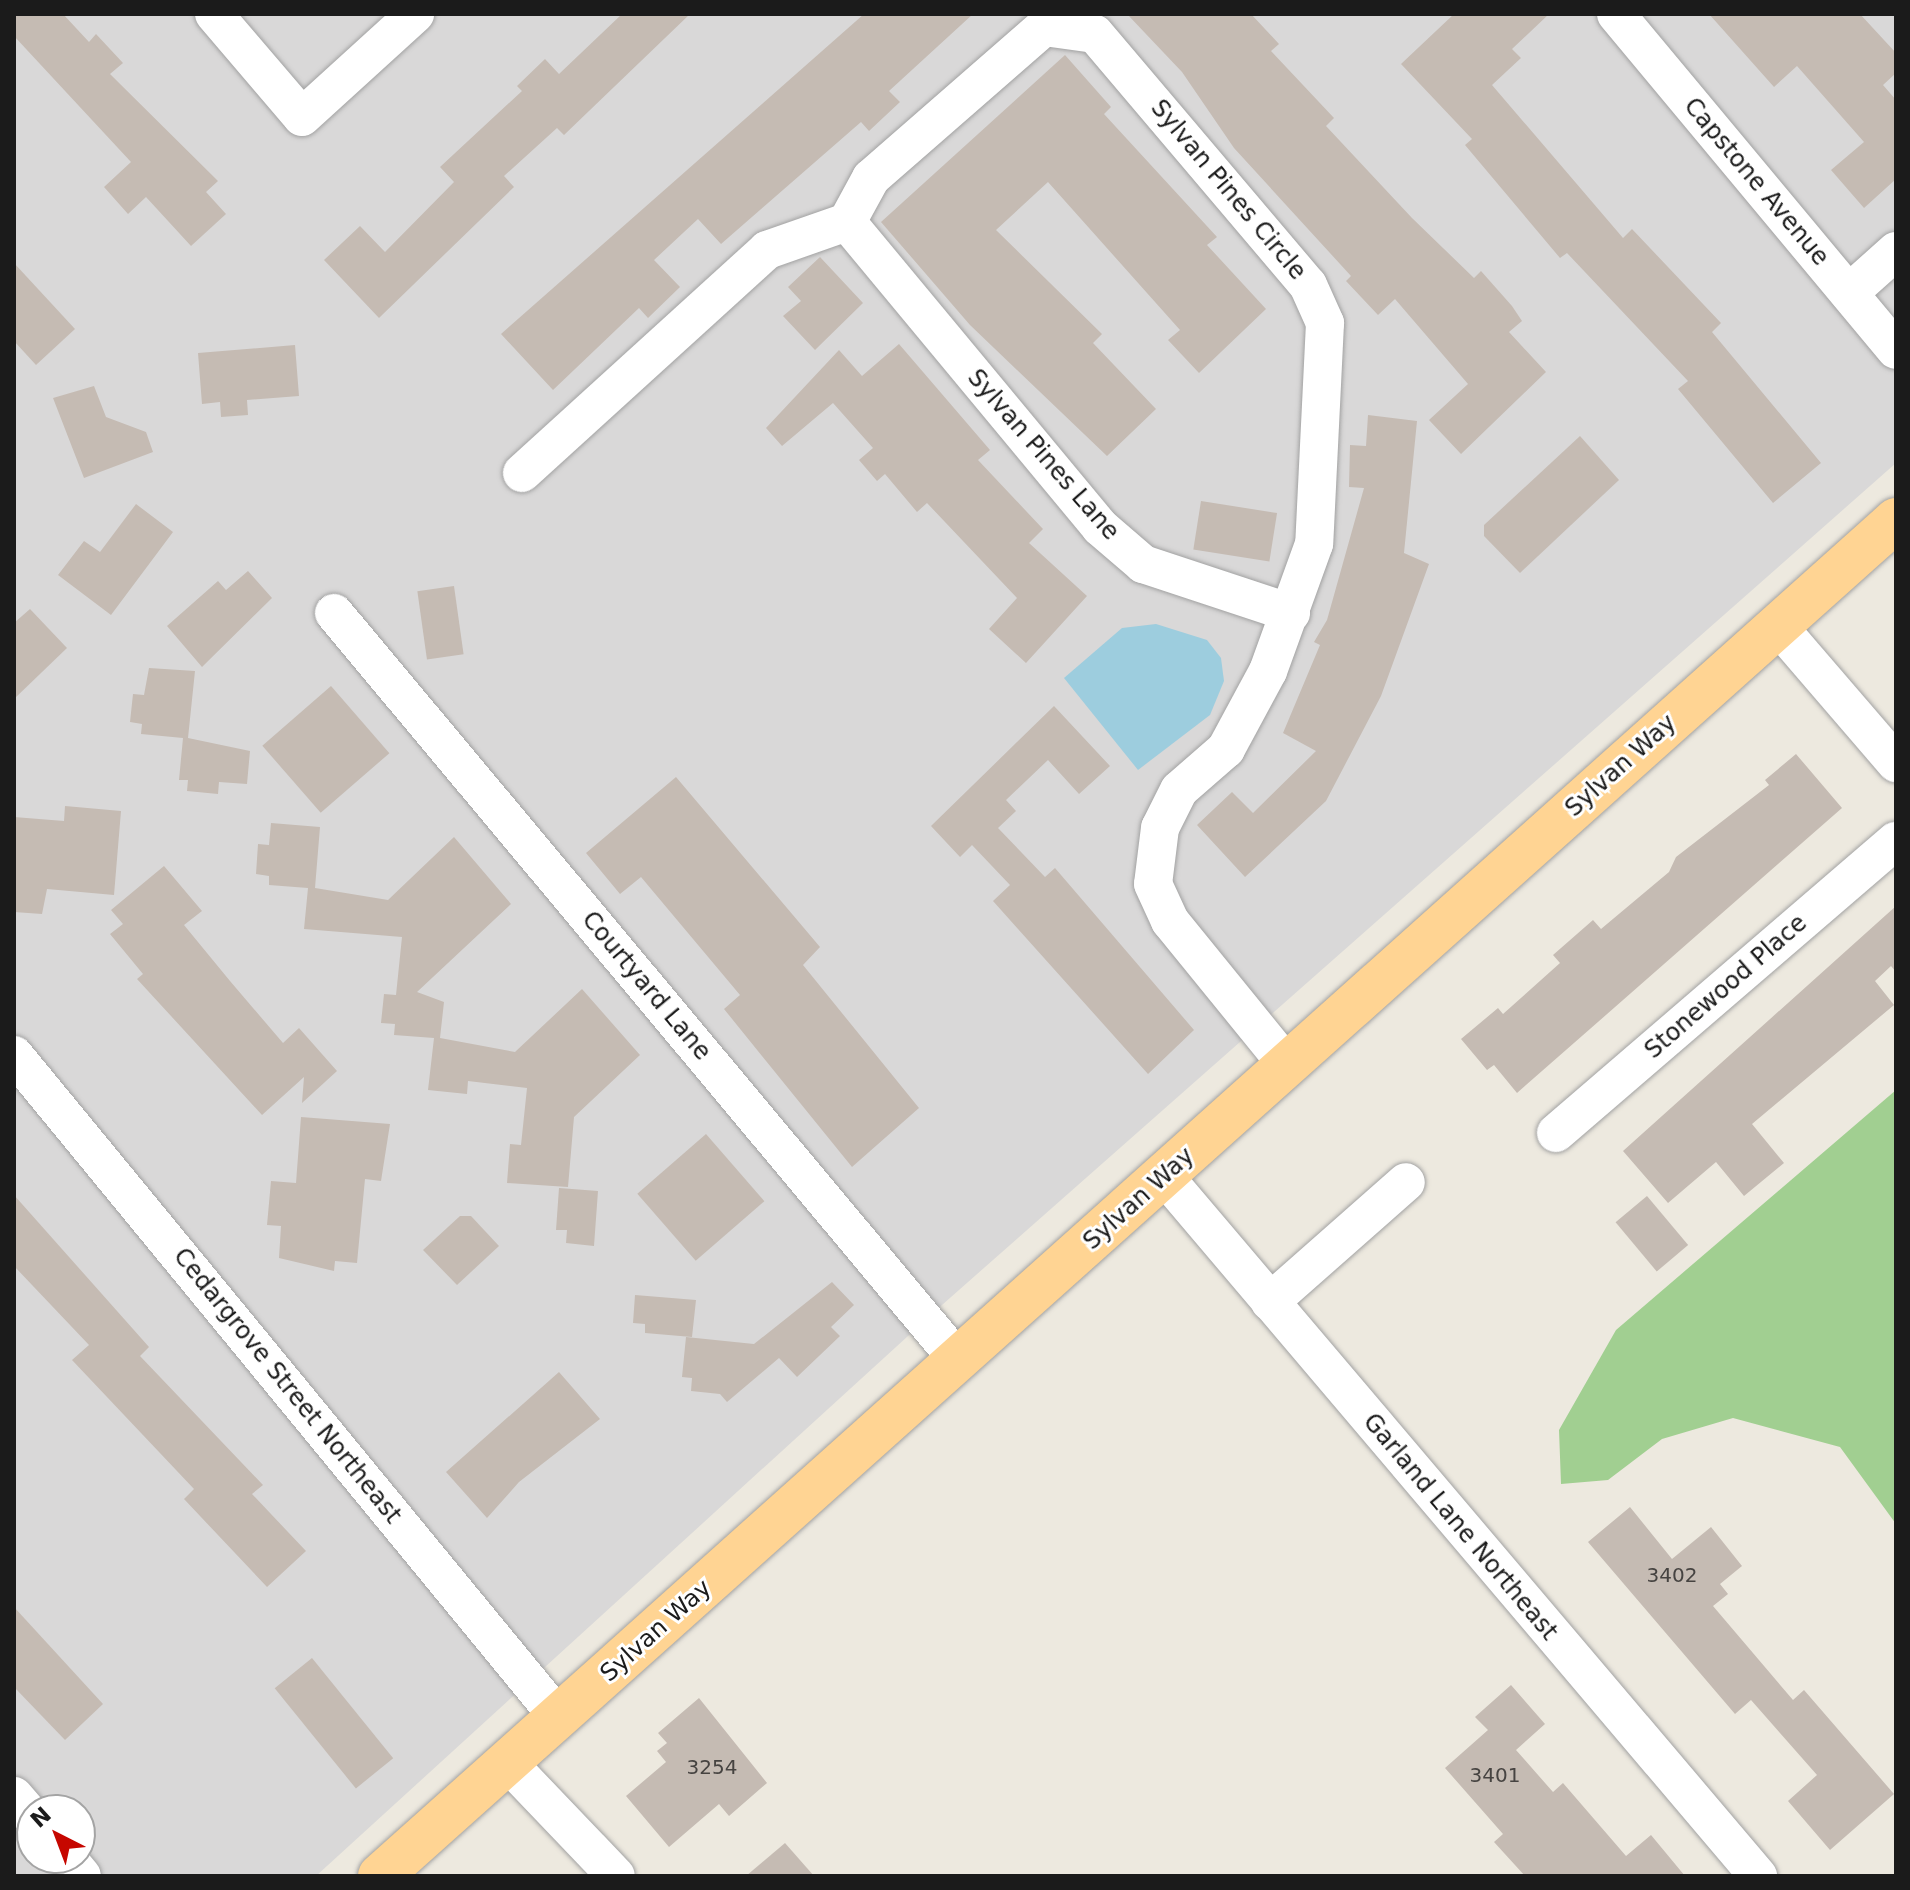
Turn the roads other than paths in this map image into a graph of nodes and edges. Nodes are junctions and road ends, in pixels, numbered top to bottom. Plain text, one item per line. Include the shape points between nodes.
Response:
1 (214, 14) edge
2 (415, 14) edge
3 (1634, 20) edge
4 (847, 222) junction
5 (1896, 251) edge
6 (1849, 293) junction
7 (1896, 350) edge
8 (522, 473) dead end
9 (1896, 520) edge
10 (334, 613) dead end
11 (1291, 613) junction
12 (1778, 626) junction
13 (1896, 763) edge
14 (1896, 841) edge
15 (14, 1055) edge
16 (1288, 1066) junction
17 (1556, 1133) dead end
18 (1165, 1177) junction
19 (1406, 1182) dead end
20 (1270, 1302) junction
21 (958, 1360) junction
22 (559, 1718) junction
23 (508, 1763) junction
24 (380, 1876) edge
25 (616, 1876) edge
26 (1758, 1876) edge

1 - 2 street via 302,117
3 - 6 street, Capstone Avenue
4 - 8 street via 767,250
4 - 11 street, Sylvan Pines Lane via 1100,527 1143,564
4 - 11 street, Sylvan Pines Circle via 871,178 1044,27 1095,34 1308,285 1325,323 1314,544
5 - 6 street
6 - 7 street, Capstone Avenue
9 - 12 main road, Sylvan Way
10 - 21 street, Courtyard Lane
11 - 16 street, Sylvan Pines Circle via 1226,749 1173,803 1160,828 1153,884 1170,921
12 - 13 street
12 - 16 main road, Sylvan Way
14 - 17 street, Stonewood Place
15 - 22 street, Cedargrove Street Northeast
16 - 18 main road, Sylvan Way
18 - 20 street, Garland Lane Northeast
18 - 21 main road, Sylvan Way
19 - 20 street
20 - 26 street, Garland Lane Northeast
21 - 22 main road, Sylvan Way
22 - 23 main road, Sylvan Way
23 - 24 main road, Sylvan Way
23 - 25 street

